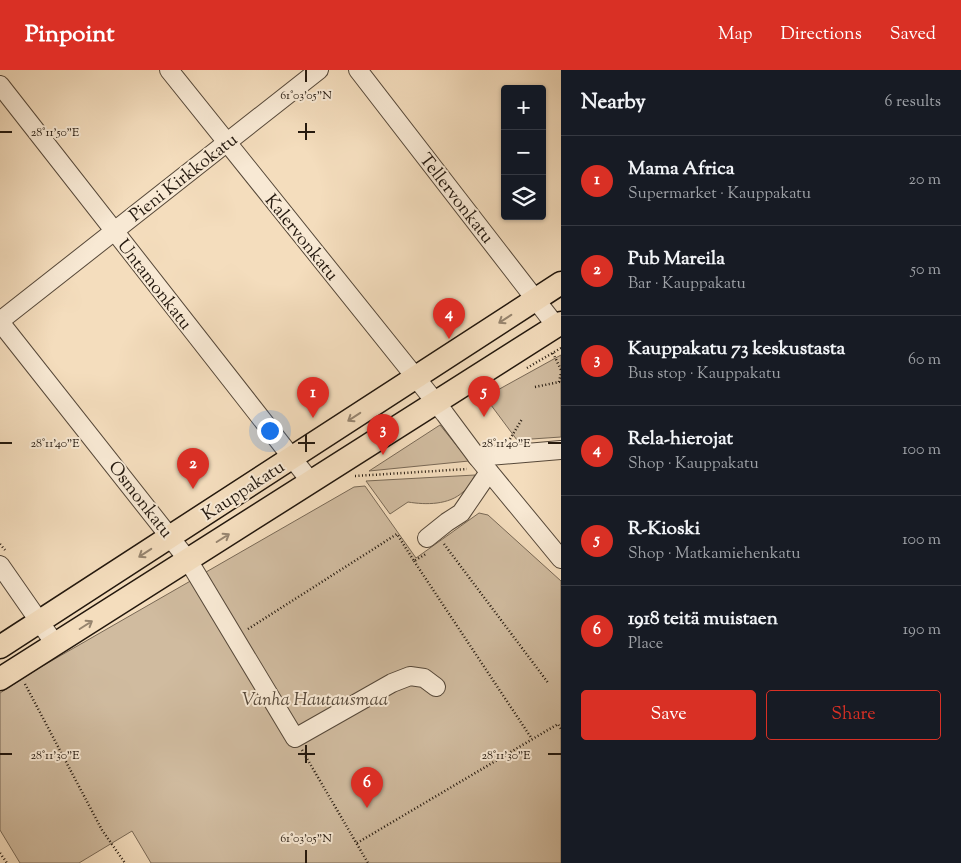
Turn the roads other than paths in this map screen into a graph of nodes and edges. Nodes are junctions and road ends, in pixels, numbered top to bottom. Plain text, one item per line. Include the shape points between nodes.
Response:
1 (169, 70) edge
2 (319, 70) edge
3 (358, 70) edge
4 (0, 86) edge
5 (227, 142) junction
6 (114, 231) junction
7 (561, 283) edge
8 (536, 300) junction
9 (0, 321) edge
10 (558, 324) edge
11 (415, 378) junction
12 (436, 403) junction
13 (561, 450) edge
14 (292, 458) junction
15 (484, 466) junction
16 (311, 482) junction
17 (170, 536) junction
18 (434, 542) road end
19 (561, 559) edge
20 (188, 560) junction
21 (0, 565) edge
22 (40, 621) junction
23 (55, 644) junction
24 (0, 647) edge
25 (0, 679) edge
26 (436, 687) dead end

1 - 5 street, Kalervonkatu
2 - 5 street, Pieni Kirkkokatu
3 - 8 street, Tellervonkatu
4 - 6 street, Untamonkatu
5 - 6 street, Pieni Kirkkokatu
5 - 11 street, Kalervonkatu
6 - 9 street, Pieni Kirkkokatu
6 - 14 street, Untamonkatu
7 - 8 main road, Kauppakatu
8 - 10 street, Tellervonkatu
8 -> 11 main road, Kauppakatu
9 - 17 street, Osmonkatu
10 - 12 main road, Kauppakatu
11 - 12 street, Kalervonkatu
11 -> 14 main road, Kauppakatu
12 - 15 street, Kalervonkatu
12 - 16 main road, Kauppakatu
13 - 15 street
14 - 16 street, Untamonkatu
14 - 17 main road, Kauppakatu
15 - 18 street via 477,492 461,513 447,522
15 - 19 street, Kalervonkatu
20 -> 16 main road, Kauppakatu
17 - 20 street, Osmonkatu
17 -> 22 main road, Kauppakatu
23 -> 20 main road, Kauppakatu
20 - 26 street, Osmonkatu via 295,738 410,676 424,678
21 - 22 street
22 - 23 street
22 - 24 main road, Kauppakatu
23 - 25 main road, Kauppakatu

